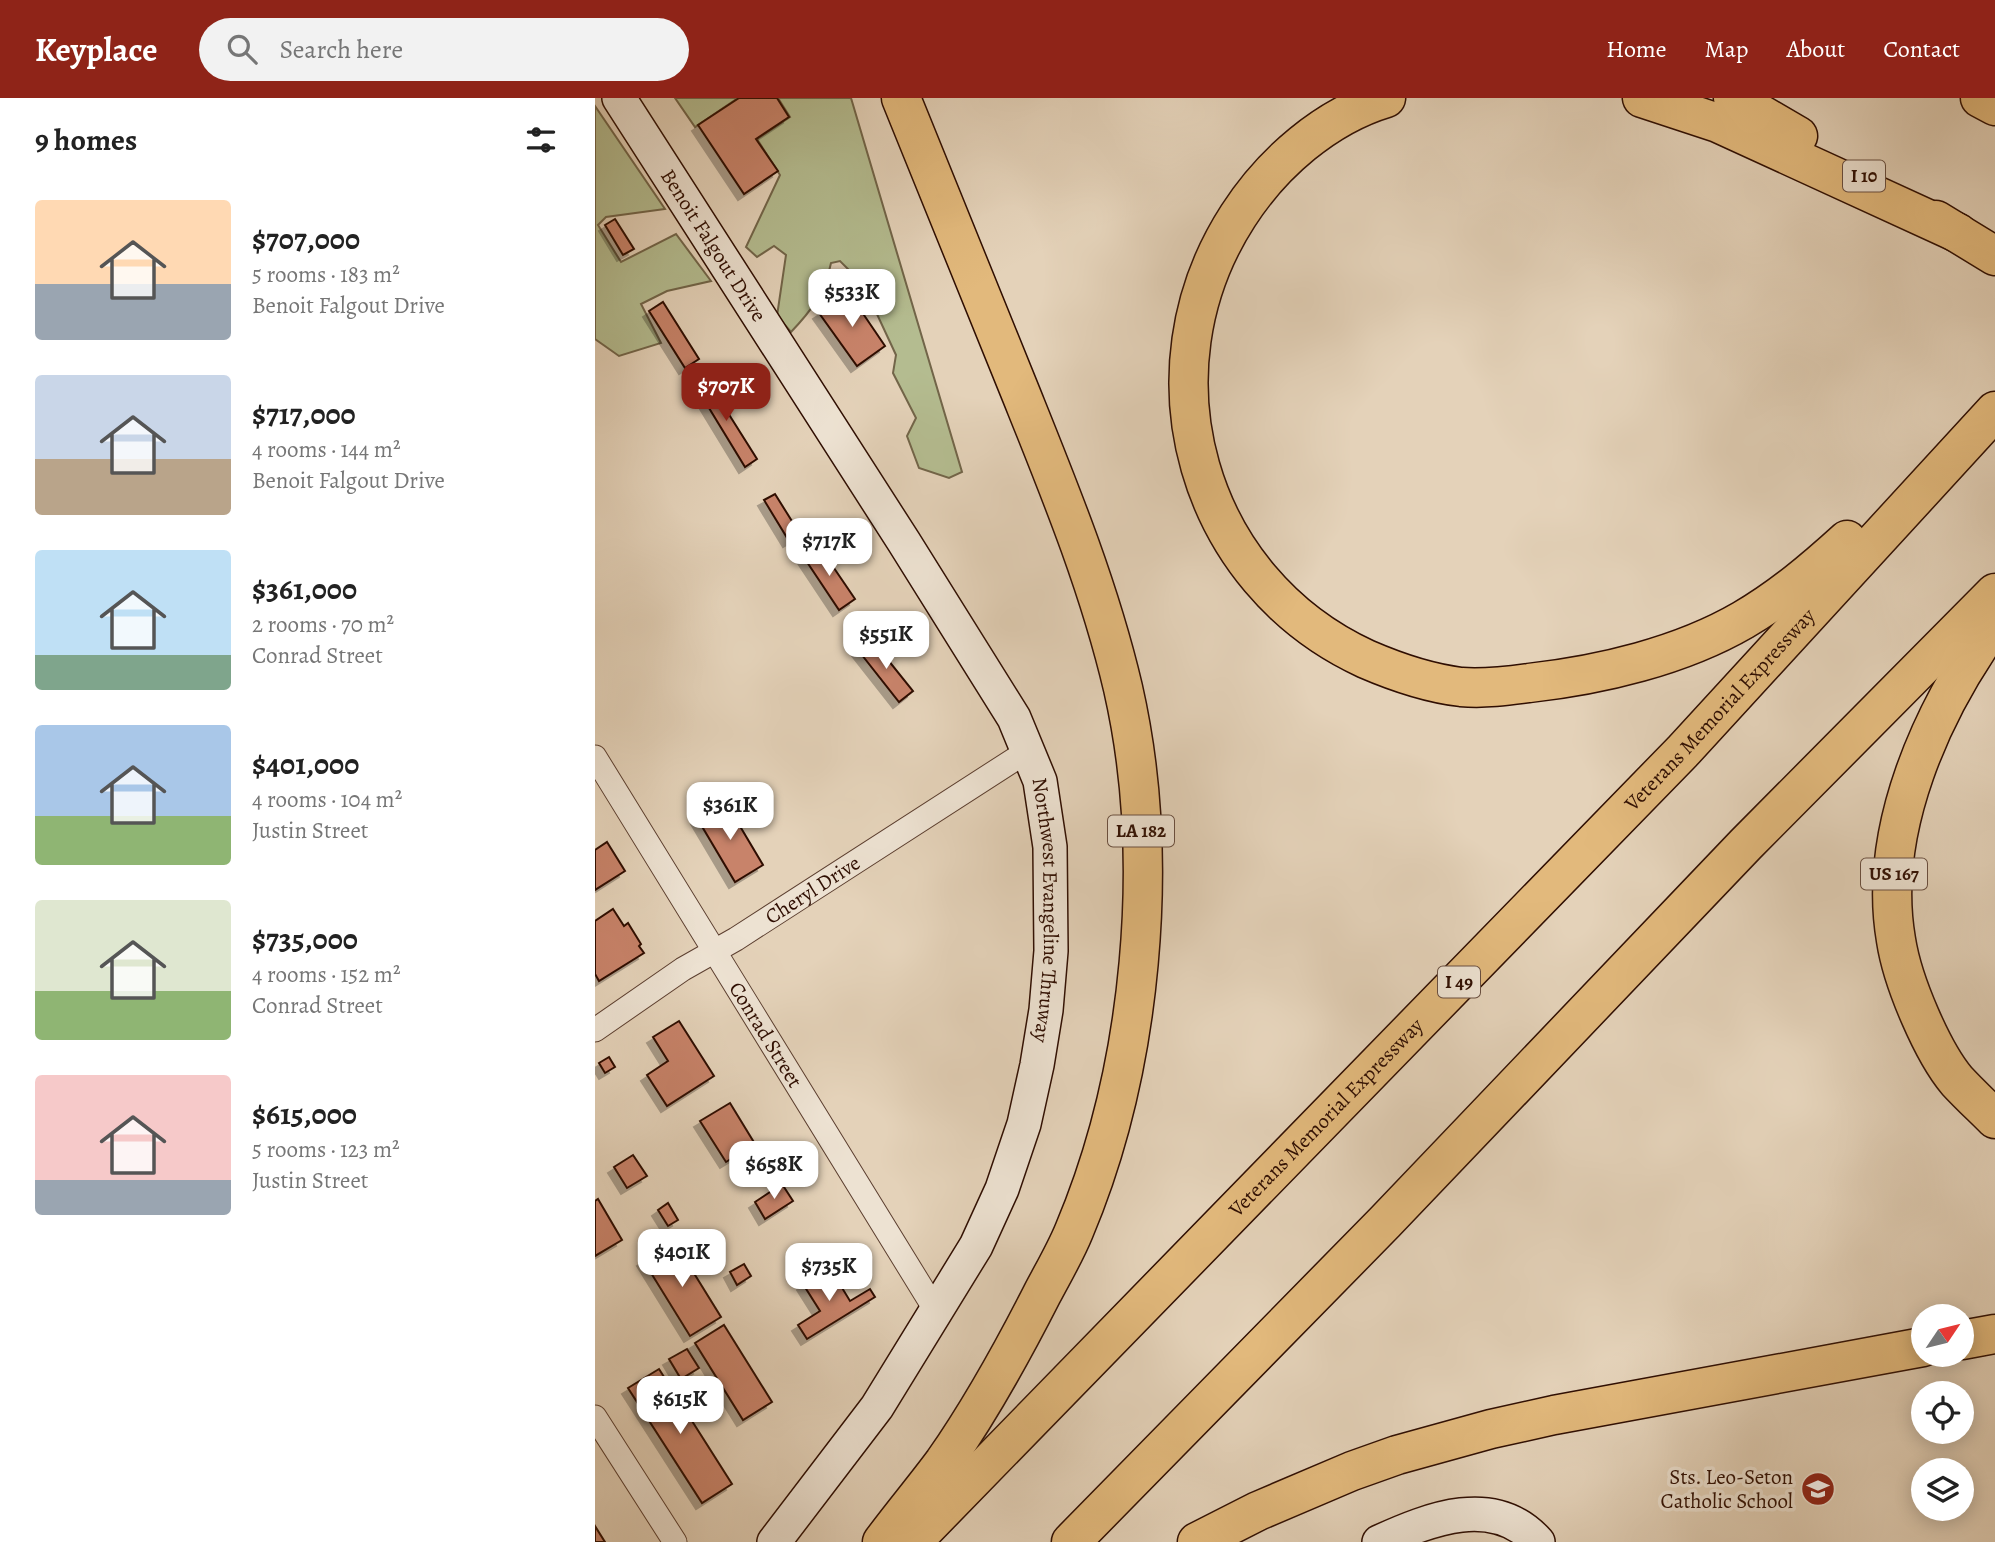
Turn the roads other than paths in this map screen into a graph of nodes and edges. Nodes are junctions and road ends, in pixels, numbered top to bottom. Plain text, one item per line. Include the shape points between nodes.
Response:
1 (619, 98) edge
2 (901, 98) edge
3 (1386, 98) edge
4 (1642, 98) edge
5 (1733, 98) edge
6 (1980, 98) edge
7 (1987, 98) edge
8 (1995, 105) edge
9 (1958, 233) junction
10 (1995, 256) edge
11 (1995, 410) edge
12 (1995, 593) edge
13 (1995, 622) edge
14 (1029, 750) junction
15 (595, 757) edge
16 (715, 951) junction
17 (595, 1030) edge
18 (1995, 1119) edge
19 (936, 1311) junction
20 (1995, 1334) edge
21 (1974, 1338) edge
22 (1911, 1349) edge
23 (595, 1417) edge
24 (675, 1542) edge
25 (774, 1542) edge
26 (882, 1542) edge
27 (912, 1542) edge
28 (1070, 1542) edge
29 (1197, 1542) edge
30 (1379, 1542) edge
31 (1538, 1542) edge

1 - 14 street, Benoit Falgout Drive via 982,664
2 - 26 highway, LA 182 via 1073,523 1100,601 1124,692 1137,778 1143,880 1136,990 1126,1049 1104,1147 1073,1234 1000,1373 945,1461
3 - 11 highway via 1300,146 1251,195 1225,235 1206,278 1194,318 1188,376 1189,419 1199,464 1233,544 1281,602 1352,652 1426,680 1497,688 1616,668 1712,635 1800,583
4 - 9 highway via 1718,123
5 - 9 highway, I 10
6 - 8 highway
7 - 8 highway
9 - 10 highway, I 10
11 - 27 highway, Veterans Memorial Expressway / I 49 via 1682,752
12 - 28 highway
13 - 18 highway, US 167 via 1936,723 1909,787 1899,834 1893,909 1896,941 1933,1046 1956,1080
14 - 16 street, Cheryl Drive
14 - 19 street, Northwest Evangeline Thruway via 1046,813 1052,897 1047,998 1037,1065 1024,1124 1002,1189 976,1246
15 - 16 street, Conrad Street
16 - 17 street, Cheryl Drive
16 - 19 street, Conrad Street
19 - 25 street, Northwest Evangeline Thruway via 877,1407
20 - 21 highway
22 - 29 highway via 1491,1429 1352,1471
23 - 24 street
30 - 31 street via 1429,1522 1483,1514 1517,1524

